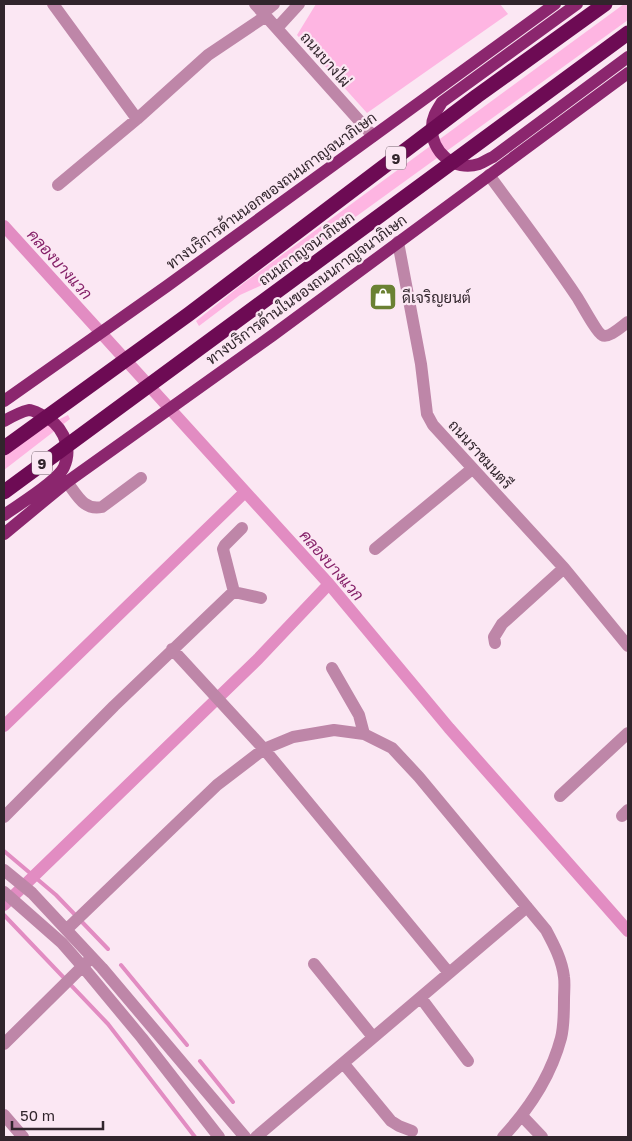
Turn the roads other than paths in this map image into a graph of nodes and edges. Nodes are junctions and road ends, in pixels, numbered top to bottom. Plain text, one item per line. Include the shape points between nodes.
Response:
1 (53, 4) edge
2 (274, 4) edge
3 (299, 4) edge
4 (555, 4) edge
5 (577, 4) edge
6 (605, 4) edge
7 (261, 11) edge
8 (277, 28) junction
9 (628, 33) edge
10 (628, 57) edge
11 (628, 73) edge
12 (137, 119) junction
13 (372, 136) junction
14 (489, 176) junction
15 (58, 185) dead end
16 (398, 242) junction
17 (628, 322) edge
18 (4, 401) edge
19 (4, 421) edge
20 (4, 448) edge
21 (472, 469) junction
22 (141, 478) dead end
23 (67, 482) junction
24 (4, 492) edge
25 (4, 515) edge
26 (242, 528) dead end
27 (4, 534) edge
28 (375, 550) dead end
29 (564, 568) junction
30 (234, 592) junction
31 (261, 598) dead end
32 (495, 643) dead end
33 (628, 646) edge
34 (172, 649) junction
35 (332, 668) dead end
36 (628, 733) edge
37 (364, 734) junction
38 (264, 749) junction
39 (560, 796) dead end
40 (4, 817) edge
41 (7, 873) edge
42 (4, 892) edge
43 (527, 908) junction
44 (67, 929) junction
45 (92, 957) junction
46 (314, 964) dead end
47 (82, 967) junction
48 (450, 973) junction
49 (421, 998) junction
50 (373, 1038) junction
51 (4, 1044) edge
52 (468, 1062) dead end
53 (344, 1064) junction
54 (4, 1115) edge
55 (522, 1116) junction
56 (412, 1131) dead end
57 (23, 1137) edge
58 (219, 1137) edge
59 (237, 1137) edge
60 (246, 1137) edge
61 (256, 1137) edge
62 (503, 1137) edge
63 (542, 1137) edge

1 - 12 street
2 - 7 street
3 - 8 street
4 - 13 main road, ทางบริการด้านนอกของถนนกาญจนาภิเษก
5 - 10 main road via 442,102 435,112 432,127 440,153 459,165 480,164
6 - 20 highway, ถนนกาญจนาภิเษก / 9
7 - 8 street, ถนนบางไผ่
7 - 12 street
8 - 13 street, ถนนบางไผ่
9 - 24 highway, ถนนกาญจนาภิเษก / 9
11 - 14 main road, ทางบริการด้านในของถนนกาญจนาภิเษก
12 - 15 street
13 - 18 main road, ทางบริการด้านนอกของถนนกาญจนาภิเษก
14 - 16 main road, ทางบริการด้านในของถนนกาญจนาภิเษก
14 - 17 street via 545,250 597,331 605,336
16 - 21 street, ถนนราชมนตรี via 427,414 432,425
16 - 23 main road, ทางบริการด้านในของถนนกาญจนาภิเษก
19 - 25 main road via 30,410 47,417 62,430 68,454 57,477
21 - 28 street
21 - 29 street, ถนนราชมนตรี
22 - 23 street via 95,509 82,502
23 - 27 main road, ทางบริการด้านในของถนนกาญจนาภิเษก
26 - 30 street via 223,550
29 - 32 street via 502,624 494,637
29 - 33 street, ถนนราชมนตรี
30 - 31 street
30 - 34 street
34 - 38 street
34 - 40 street
35 - 37 street via 359,715
36 - 39 street
37 - 38 street via 334,730 292,738
37 - 43 street via 392,748
38 - 44 street via 217,786
38 - 48 street
41 - 44 street
42 - 47 street via 62,944
43 - 48 street
43 - 55 street via 557,949 564,977 564,1007 561,1037 534,1100
44 - 45 street
45 - 47 street
45 - 60 street
46 - 50 street
47 - 51 street
47 - 58 street
48 - 49 street
49 - 50 street
49 - 52 street
50 - 53 street
53 - 56 street via 391,1121
53 - 61 street
54 - 57 street
55 - 62 street
55 - 63 street
59 - 60 street

